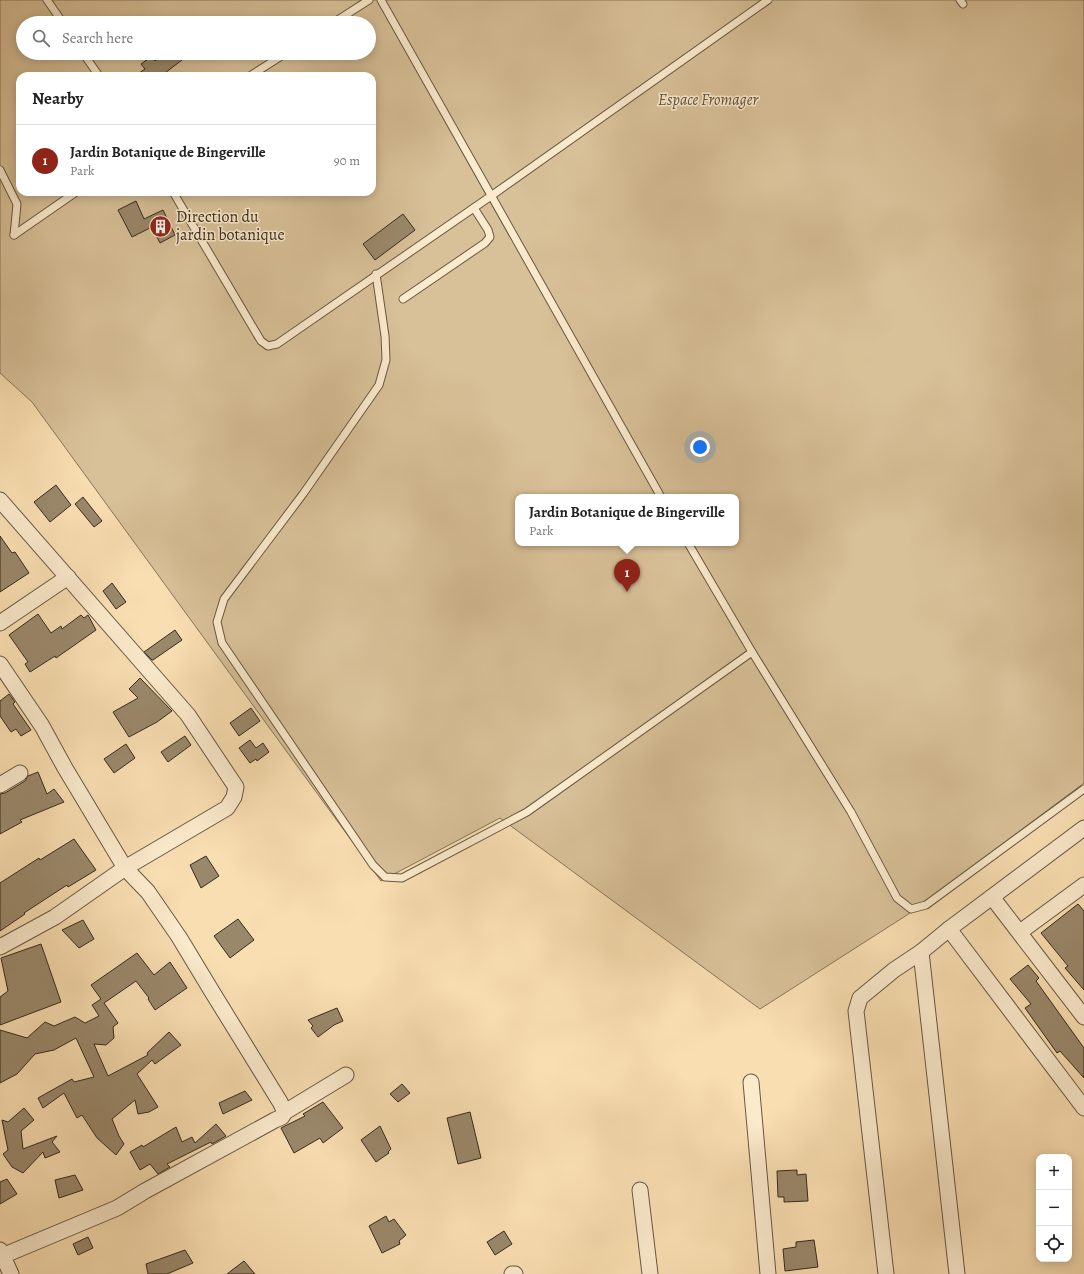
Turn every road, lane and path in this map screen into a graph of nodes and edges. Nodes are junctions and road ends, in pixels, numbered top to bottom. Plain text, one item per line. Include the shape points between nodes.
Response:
1 (47, 0) edge
2 (369, 0) edge
3 (381, 0) edge
4 (768, 0) edge
5 (58, 16) edge
6 (344, 16) edge
7 (88, 60) edge
8 (275, 60) edge
9 (96, 72) edge
10 (256, 72) edge
11 (0, 170) edge
12 (70, 196) edge
13 (175, 196) edge
14 (491, 196) junction
15 (474, 208) junction
16 (376, 274) junction
17 (403, 299) dead end
18 (658, 494) edge
19 (0, 500) edge
20 (690, 546) edge
21 (68, 577) junction
22 (0, 623) edge
23 (752, 652) junction
24 (0, 664) edge
25 (20, 773) dead end
26 (0, 785) edge
27 (1084, 789) edge
28 (1084, 828) edge
29 (125, 868) junction
30 (1084, 885) edge
31 (992, 897) junction
32 (949, 929) junction
33 (1020, 932) junction
34 (0, 947) edge
35 (921, 952) junction
36 (1084, 1017) edge
37 (346, 1075) dead end
38 (751, 1082) dead end
39 (1084, 1108) edge
40 (285, 1112) junction
41 (640, 1190) dead end
42 (1, 1254) edge
43 (11, 1274) edge
44 (650, 1274) edge
45 (768, 1274) edge
46 (886, 1274) edge
47 (957, 1274) edge

1 - 5 lane
2 - 6 lane
3 - 14 lane
4 - 14 lane
7 - 9 lane
8 - 10 lane
11 - 12 lane via 17,204 14,235
13 - 16 lane via 261,341 268,346 277,344
14 - 15 lane
14 - 18 lane
15 - 16 lane
15 - 17 lane via 490,237
16 - 23 lane via 386,360 380,385 224,599 217,622 222,643 373,865 385,877 402,878 527,812
19 - 21 street
20 - 23 lane
21 - 22 street
21 - 29 street via 188,715 236,786 234,797 227,808
23 - 27 lane via 851,812 897,898 911,909 926,905
24 - 29 street via 42,726
25 - 26 street
28 - 31 street
29 - 34 street via 55,917
29 - 40 street via 148,892 179,937
30 - 33 street
31 - 32 street
31 - 33 street
32 - 35 street
32 - 39 street
33 - 36 street
35 - 46 street via 860,998 856,1011
35 - 47 street
37 - 40 street
38 - 45 street
40 - 42 street via 282,1117 117,1208
41 - 44 street
42 - 43 street

